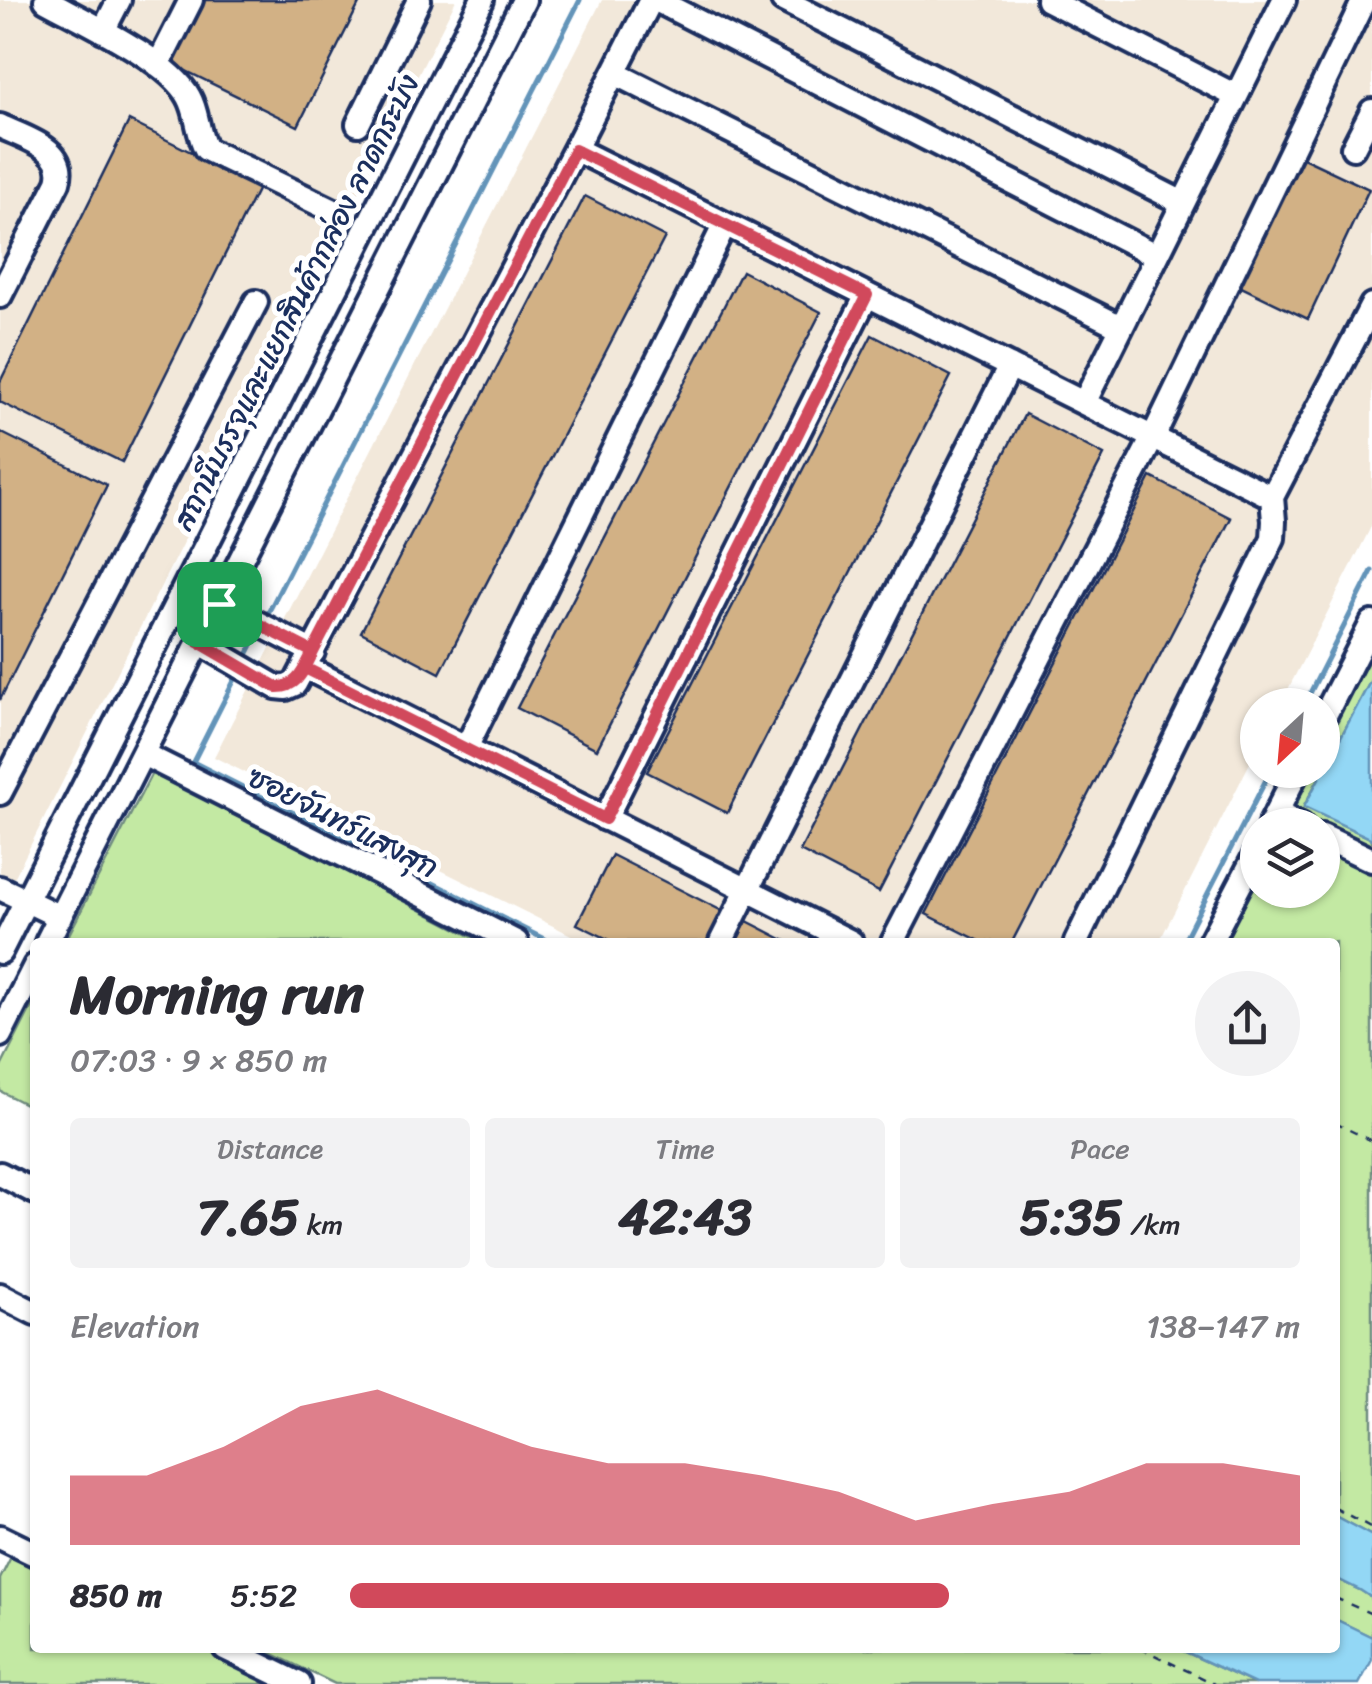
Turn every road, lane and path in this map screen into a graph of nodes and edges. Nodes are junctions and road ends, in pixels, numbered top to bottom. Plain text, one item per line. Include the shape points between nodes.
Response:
1 (46, 0) edge
2 (119, 0) edge
3 (191, 0) edge
4 (419, 0) edge
5 (482, 0) edge
6 (524, 0) edge
7 (653, 0) edge
8 (783, 0) edge
9 (1048, 0) edge
10 (1364, 0) edge
11 (1274, 3) edge
12 (103, 31) junction
13 (158, 65) junction
14 (614, 73) junction
15 (1236, 96) junction
16 (1372, 111) edge
17 (358, 124) dead end
18 (0, 126) edge
19 (1353, 148) dead end
20 (575, 150) junction
21 (1183, 204) junction
22 (338, 213) dead end
23 (724, 224) junction
24 (1156, 256) junction
25 (9, 259) edge
26 (867, 295) junction
27 (0, 296) edge
28 (256, 302) dead end
29 (1372, 305) edge
30 (1122, 327) junction
31 (1010, 366) junction
32 (1084, 403) junction
33 (1154, 437) junction
34 (1272, 497) junction
35 (219, 604) junction
36 (1372, 623) edge
37 (199, 642) junction
38 (309, 660) junction
39 (1339, 688) edge
40 (466, 748) junction
41 (143, 754) junction
42 (0, 793) edge
43 (605, 819) junction
44 (1340, 845) edge
45 (1372, 860) edge
46 (1240, 885) edge
47 (0, 888) edge
48 (747, 890) junction
49 (26, 901) junction
50 (60, 918) junction
51 (49, 938) edge
52 (508, 938) edge
53 (723, 938) edge
54 (843, 938) edge
55 (895, 938) edge
56 (1078, 938) edge
57 (1212, 938) edge
58 (0, 952) edge
59 (30, 976) edge
60 (0, 1035) edge
61 (1340, 1126) edge
62 (1372, 1141) edge
63 (0, 1174) edge
64 (30, 1189) edge
65 (0, 1295) edge
66 (30, 1310) edge
67 (1340, 1511) edge
68 (1372, 1528) edge
69 (0, 1537) edge
70 (30, 1552) edge
71 (1340, 1600) edge
72 (1372, 1614) edge
73 (235, 1653) edge
74 (1150, 1653) edge
75 (299, 1684) edge
76 (1214, 1684) edge

1 - 12 street
2 - 12 street
3 - 13 street
4 - 17 street
5 - 49 street, สถานีบรรจุและแยกสินค้ากล่อง ลาดกระบัง
6 - 35 street
7 - 14 street
7 - 24 street
8 - 21 street
9 - 15 street
10 - 33 street
11 - 15 street
12 - 13 street
13 - 22 street via 188,95 206,149
14 - 20 street
14 - 30 street
15 - 21 street
16 - 19 street
18 - 25 street via 50,151 60,167 58,182
20 - 23 street
20 - 38 street
21 - 24 street
23 - 26 street
23 - 40 street
24 - 30 street
25 - 27 street
26 - 31 street
26 - 43 street
28 - 42 street
29 - 34 street
30 - 32 street
31 - 32 street
31 - 48 street
32 - 33 street
33 - 34 street
33 - 55 street
34 - 56 street via 1272,538
35 - 37 street
35 - 38 street
36 - 39 street
37 - 38 street via 276,687 295,684
37 - 41 street
38 - 40 street
40 - 43 street
41 - 50 street
41 - 52 street, ซอยจันทร์แสงสุก
43 - 48 street
44 - 45 street
46 - 57 street
47 - 49 street
48 - 53 street
48 - 54 street
49 - 50 street
49 - 58 street, สถานีบรรจุและแยกสินค้ากล่อง ลาดกระบัง
50 - 51 street
59 - 60 street
61 - 62 path
63 - 64 street
65 - 66 street
67 - 68 path
69 - 70 street
71 - 72 path
73 - 75 street
74 - 76 path

